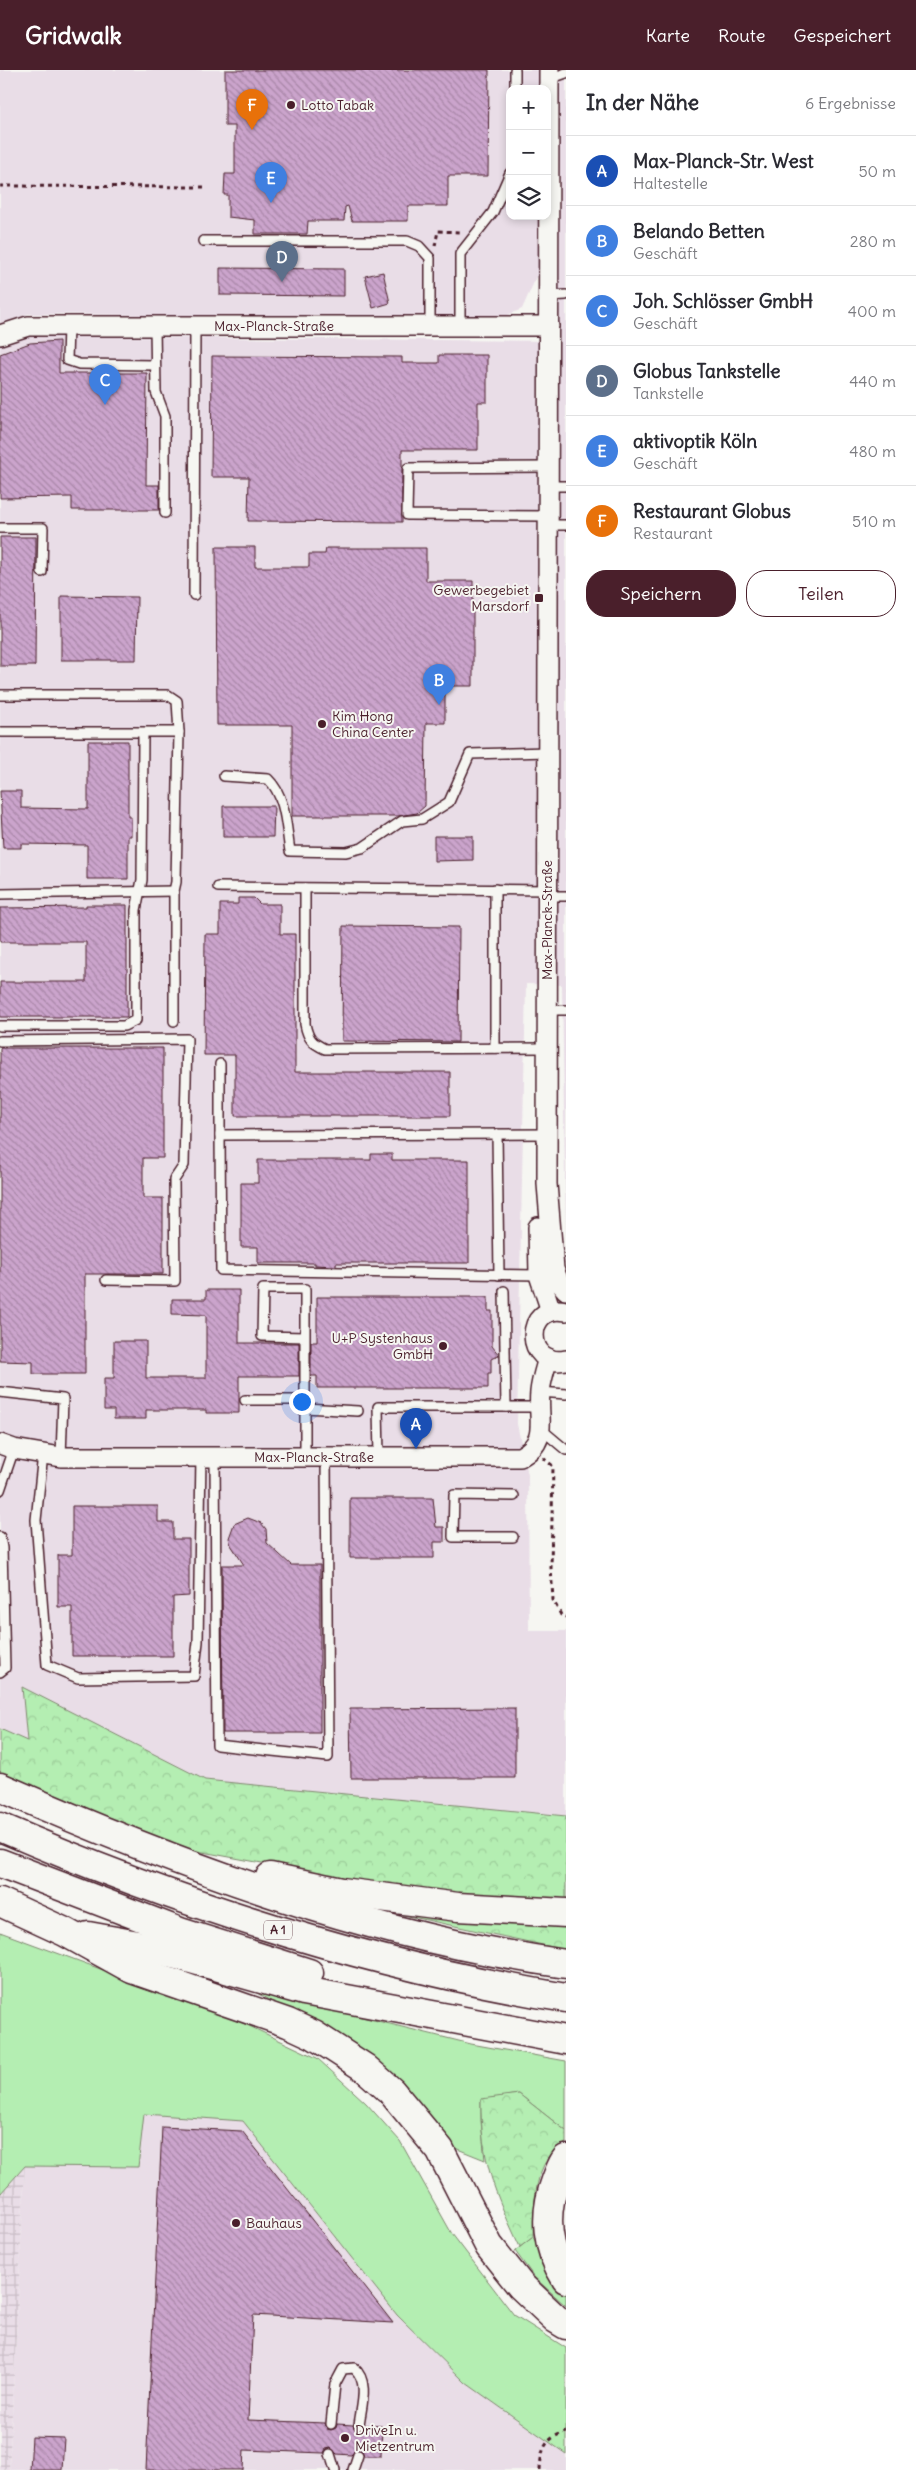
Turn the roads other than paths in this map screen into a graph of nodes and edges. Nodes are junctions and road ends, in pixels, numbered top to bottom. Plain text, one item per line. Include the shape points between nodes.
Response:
1 (515, 70) edge
2 (554, 74) edge
3 (515, 85) edge
4 (509, 175) edge
5 (203, 241) dead end
6 (557, 296) edge
7 (68, 326) junction
8 (154, 326) junction
9 (194, 326) junction
10 (430, 326) junction
11 (460, 326) junction
12 (549, 326) junction
13 (1, 332) edge
14 (155, 365) junction
15 (548, 467) junction
16 (557, 486) edge
17 (165, 512) dead end
18 (554, 522) edge
19 (0, 528) edge
20 (42, 572) dead end
21 (194, 595) dead end
22 (0, 694) edge
23 (0, 732) edge
24 (179, 732) junction
25 (143, 734) junction
26 (548, 752) junction
27 (224, 776) dead end
28 (218, 887) dead end
29 (304, 888) junction
30 (495, 889) junction
31 (174, 891) junction
32 (140, 892) junction
33 (547, 893) junction
34 (0, 894) edge
35 (566, 896) edge
36 (547, 1010) junction
37 (566, 1010) edge
38 (174, 1020) dead end
39 (0, 1026) edge
40 (0, 1040) edge
41 (495, 1048) junction
42 (547, 1048) junction
43 (220, 1064) dead end
44 (497, 1134) junction
45 (548, 1134) junction
46 (220, 1135) junction
47 (547, 1184) junction
48 (499, 1274) junction
49 (539, 1275) junction
50 (106, 1280) dead end
51 (566, 1290) edge
52 (504, 1291) dead end
53 (559, 1311) edge
54 (305, 1337) junction
55 (557, 1359) edge
56 (0, 1392) edge
57 (566, 1394) edge
58 (246, 1400) dead end
59 (540, 1400) junction
60 (305, 1404) junction
61 (506, 1407) junction
62 (358, 1410) dead end
63 (541, 1429) junction
64 (7, 1447) edge
65 (566, 1450) edge
66 (52, 1456) junction
67 (208, 1457) junction
68 (305, 1457) junction
69 (326, 1457) junction
70 (379, 1457) junction
71 (0, 1490) edge
72 (514, 1496) dead end
73 (0, 1537) edge
74 (513, 1537) dead end
75 (0, 1672) edge
76 (0, 1787) edge
77 (0, 1827) edge
78 (184, 1861) junction
79 (0, 1863) edge
80 (0, 1902) edge
81 (566, 1913) edge
82 (65, 1932) junction
83 (566, 1964) edge
84 (566, 1998) edge
85 (465, 2021) junction
86 (566, 2040) edge
87 (566, 2159) edge
88 (566, 2278) edge
89 (566, 2325) edge
90 (331, 2424) dead end
91 (360, 2425) dead end
92 (330, 2454) dead end
93 (358, 2455) dead end
94 (335, 2470) edge
95 (353, 2470) edge

1 - 3 lane
2 - 6 street, Max-Planck-Straße
4 - 11 lane via 493,212 460,254
5 - 10 lane via 407,241 419,246 430,258
6 - 12 street, Max-Planck-Straße
7 - 8 street, Max-Planck-Straße
7 - 13 street, Max-Planck-Straße via 28,326
7 - 14 lane via 67,360 78,364
8 - 9 street, Max-Planck-Straße
8 - 14 lane
9 - 10 street, Max-Planck-Straße
9 - 21 lane
10 - 11 street, Max-Planck-Straße
11 - 12 street, Max-Planck-Straße
12 - 15 street, Max-Planck-Straße
14 - 17 lane via 156,392 165,416
15 - 16 street, Max-Planck-Straße
15 - 18 lane via 408,468 408,515
16 - 18 street, Max-Planck-Straße
18 - 26 street, Max-Planck-Straße
19 - 20 lane via 43,528
22 - 24 lane via 168,695 177,701
23 - 25 lane
24 - 25 lane
24 - 31 lane
25 - 32 lane
26 - 27 lane via 470,754 449,802 422,819 402,821 362,848 346,852 290,851 282,803 268,778
26 - 33 street, Max-Planck-Straße
28 - 29 lane
29 - 30 lane
29 - 41 lane via 305,1024 313,1043 325,1049
30 - 33 lane
30 - 41 lane
31 - 32 lane
31 - 38 lane
32 - 34 lane
32 - 39 lane via 136,910 136,1020 124,1026
33 - 35 lane
33 - 36 street, Max-Planck-Straße
36 - 37 lane
36 - 42 street, Max-Planck-Straße
40 - 50 lane via 187,1039 184,1165 174,1180 174,1281
41 - 42 lane
42 - 45 street, Max-Planck-Straße
43 - 46 lane
44 - 45 lane
44 - 46 lane
44 - 48 lane
45 - 47 street, Max-Planck-Straße
46 - 48 lane via 221,1270
47 - 49 street, Max-Planck-Straße via 538,1209
47 - 51 street, Max-Planck-Straße via 554,1269 558,1282
48 - 49 lane
49 - 53 street, Max-Planck-Straße
52 - 61 lane
53 - 55 street, Max-Planck-Straße via 541,1317 534,1334 538,1349
54 - 54 lane via 305,1290 263,1289 262,1336
54 - 60 lane
55 - 59 street, Max-Planck-Straße
56 - 66 lane via 63,1399
57 - 59 lane
58 - 60 lane
59 - 61 lane
59 - 63 street, Max-Planck-Straße
60 - 62 lane
60 - 68 lane
61 - 70 lane via 378,1407
63 - 65 lane
63 - 70 street, Max-Planck-Straße via 532,1450 520,1457
64 - 66 street, Max-Planck-Straße
64 - 71 lane
66 - 67 street, Max-Planck-Straße
66 - 67 lane via 36,1520 47,1665 78,1678 194,1676
67 - 68 street, Max-Planck-Straße
67 - 69 lane via 216,1744 328,1757
68 - 69 street, Max-Planck-Straße
69 - 70 street, Max-Planck-Straße
72 - 74 lane via 454,1495 453,1537
73 - 75 lane via 5,1668
76 - 78 highway via 60,1814
77 - 84 highway, A 1 via 180,1898 281,1930 397,1962
78 - 81 highway via 342,1892 458,1907
78 - 83 highway via 350,1917 425,1936
79 - 85 highway, A 1 via 180,1932
80 - 82 highway
82 - 85 highway via 149,1947 304,1991
82 - 89 highway via 132,1969 288,2023 338,2049 365,2068 391,2091 440,2150 489,2246 521,2286
85 - 86 highway, A 1
87 - 88 highway via 549,2198 548,2235 555,2262
90 - 91 lane via 334,2384 343,2369 354,2368 360,2374 364,2387
92 - 94 lane
93 - 95 lane

